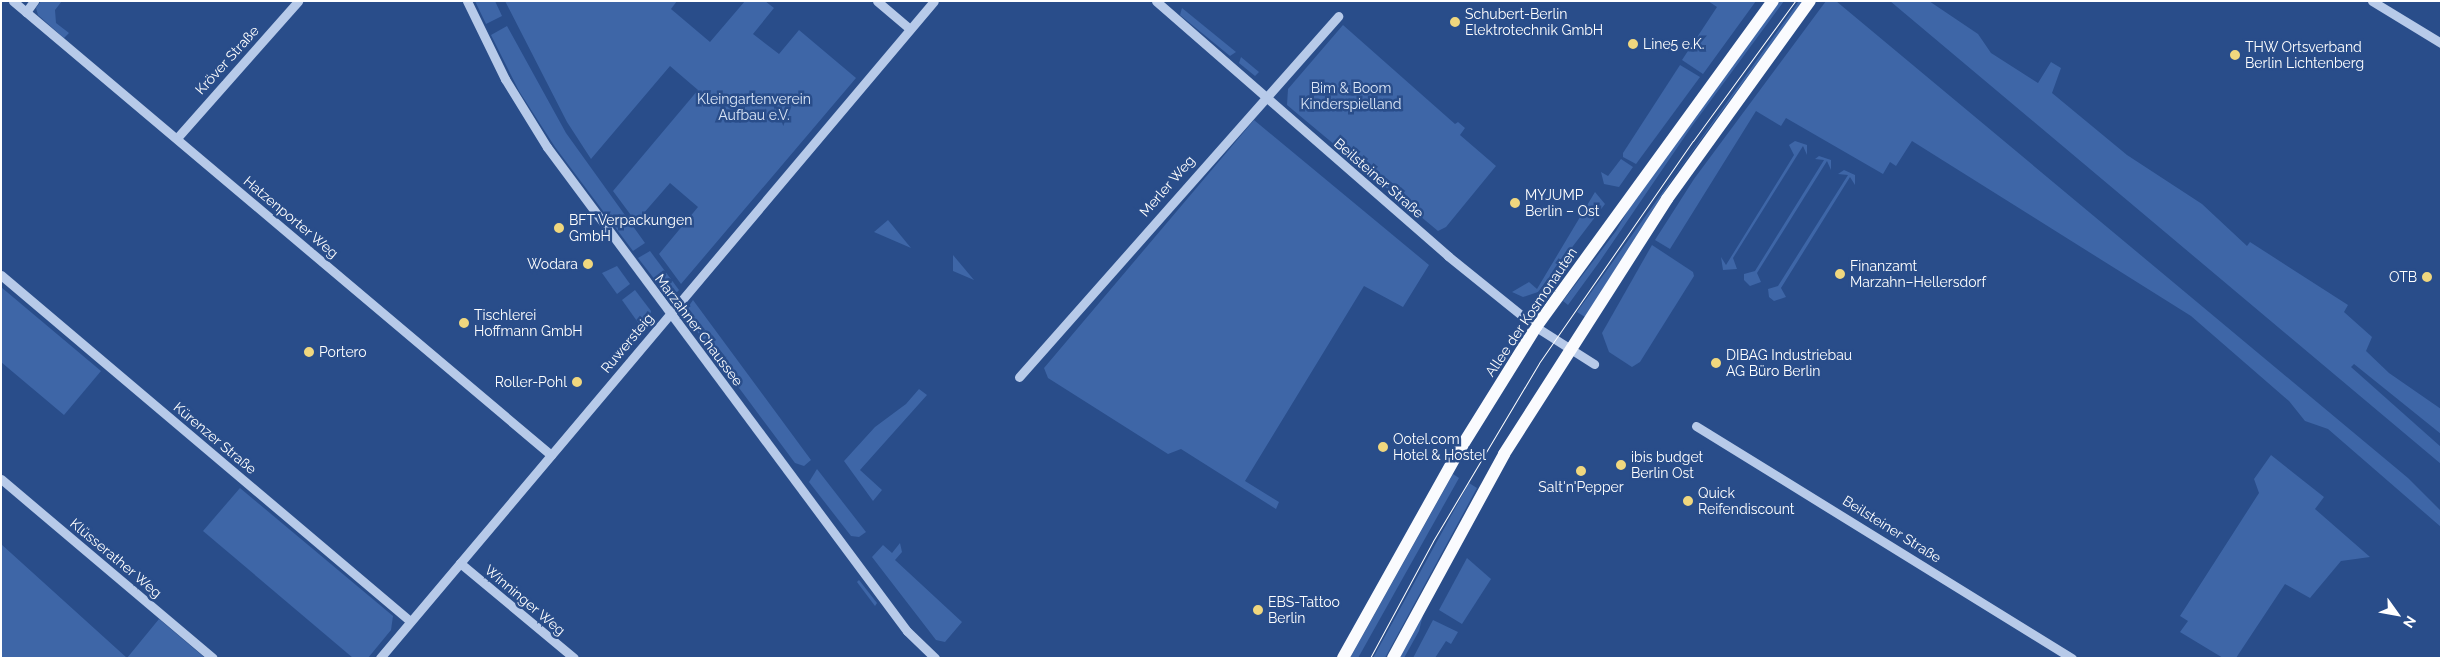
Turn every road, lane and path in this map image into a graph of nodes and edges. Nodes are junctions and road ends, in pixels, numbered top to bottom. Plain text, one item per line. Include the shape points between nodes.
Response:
1 (13, 1) edge
2 (34, 1) edge
3 (298, 1) edge
4 (467, 1) edge
5 (877, 1) edge
6 (934, 1) edge
7 (1156, 1) edge
8 (1773, 1) edge
9 (1810, 1) edge
10 (2372, 1) edge
11 (26, 12) junction
12 (1338, 16) dead end
13 (910, 29) junction
14 (2441, 43) edge
15 (1264, 96) junction
16 (177, 138) junction
17 (1, 275) edge
18 (670, 314) junction
19 (1536, 327) junction
20 (1571, 350) junction
21 (1594, 364) dead end
22 (1019, 377) dead end
23 (1696, 426) dead end
24 (551, 454) junction
25 (1, 479) edge
26 (460, 563) junction
27 (410, 621) junction
28 (213, 658) edge
29 (380, 658) edge
30 (574, 658) edge
31 (935, 658) edge
32 (1343, 658) edge
33 (1393, 658) edge
34 (2072, 658) edge

1 - 11 street, Hatzenporter Weg
2 - 11 street
3 - 16 street, Kröver Straße
4 - 18 street, Marzahner Chaussee via 529,120
5 - 13 street
6 - 13 street, Ruwersteig
7 - 15 street, Beilsteiner Straße
8 - 19 main road, Allee der Kosmonauten
9 - 20 main road via 1672,191
10 - 14 street
11 - 16 street, Hatzenporter Weg
12 - 15 street, Merler Weg
13 - 18 street, Ruwersteig
15 - 19 street, Beilsteiner Straße via 1442,252
15 - 22 street, Merler Weg
16 - 24 street, Hatzenporter Weg
17 - 27 street, Kürenzer Straße
18 - 24 street, Ruwersteig
18 - 31 street, Marzahner Chaussee via 907,631
19 - 20 street, Beilsteiner Straße
19 - 32 main road, Allee der Kosmonauten via 1457,454
20 - 21 street, Beilsteiner Straße
20 - 33 main road via 1504,454
23 - 34 street, Beilsteiner Straße
24 - 26 street, Ruwersteig
25 - 28 street, Klüsserather Weg
26 - 27 street, Ruwersteig
26 - 30 street, Winninger Weg
27 - 29 street, Ruwersteig

